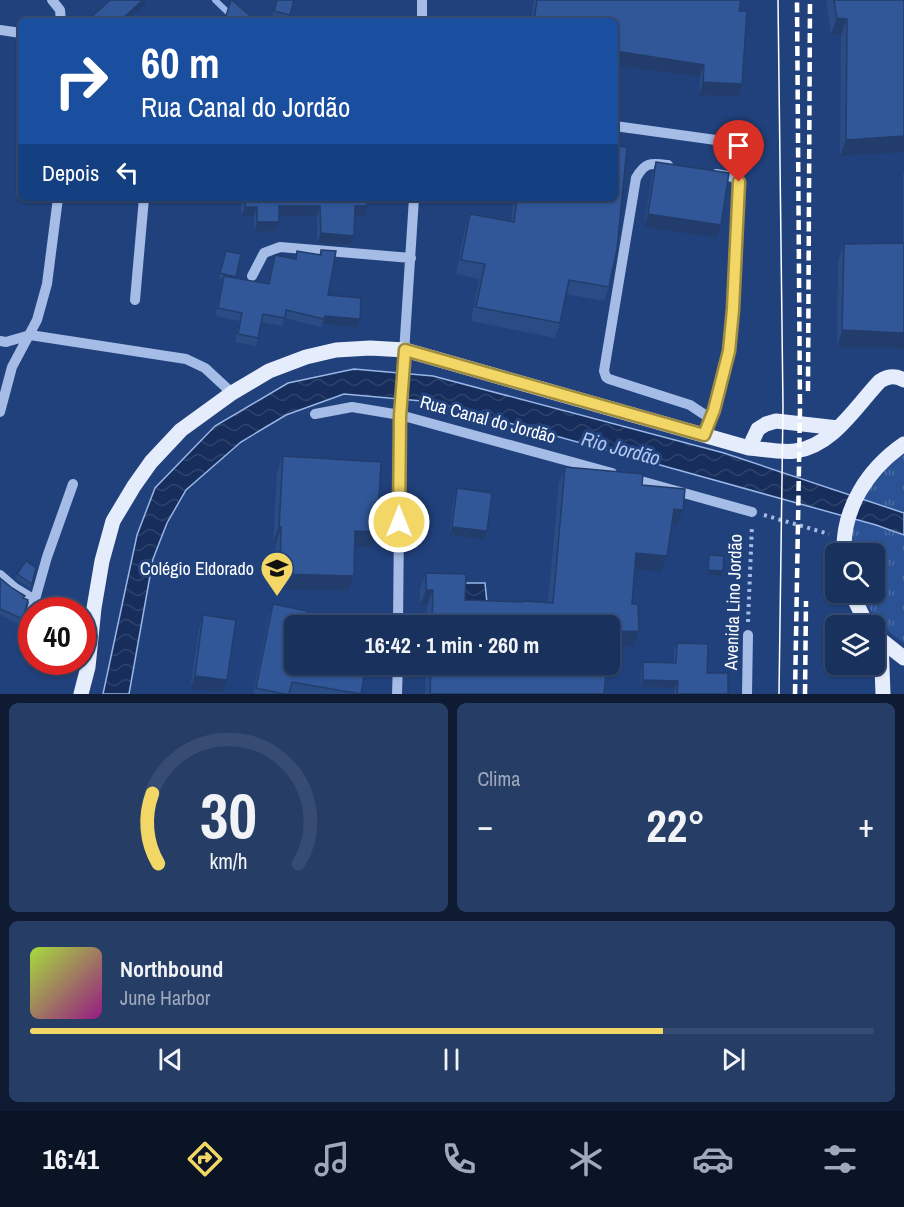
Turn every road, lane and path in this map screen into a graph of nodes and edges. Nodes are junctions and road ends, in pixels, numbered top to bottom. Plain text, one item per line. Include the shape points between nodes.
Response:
1 (52, 0) edge
2 (422, 0) edge
3 (61, 18) edge
4 (422, 18) edge
5 (0, 30) edge
6 (18, 33) edge
7 (618, 126) edge
8 (716, 140) dead end
9 (676, 166) edge
10 (710, 172) edge
11 (58, 201) edge
12 (144, 201) edge
13 (414, 201) edge
14 (411, 258) junction
15 (252, 276) dead end
16 (135, 300) dead end
17 (30, 335) junction
18 (0, 341) edge
19 (405, 353) junction
20 (904, 380) edge
21 (232, 393) junction
22 (0, 412) edge
23 (400, 412) junction
24 (315, 414) dead end
25 (711, 419) junction
26 (838, 428) junction
27 (704, 435) junction
28 (904, 444) edge
29 (749, 448) junction
30 (73, 484) dead end
31 (752, 512) junction
32 (845, 539) edge
33 (0, 575) edge
34 (23, 597) edge
35 (36, 597) edge
36 (398, 615) edge
37 (748, 635) joint
38 (885, 642) edge
39 (904, 658) edge
40 (398, 675) edge
41 (881, 675) edge
42 (81, 694) edge
43 (398, 694) edge
44 (747, 694) edge
45 (883, 694) edge

1 - 3 street
2 - 4 street
5 - 6 street
7 - 8 street
9 - 25 street via 647,165 636,178 604,371 609,379 690,405
10 - 25 street via 739,182 729,351
11 - 17 street via 47,284
12 - 16 street
13 - 14 street
14 - 15 street via 280,247 264,253
14 - 19 street
17 - 18 street
17 - 21 street via 186,359 205,368
17 - 22 street via 12,368
19 - 21 main road via 370,348 316,354 268,371
19 - 23 street
19 - 27 main road
20 - 26 main road via 893,376 880,381
21 - 42 main road via 181,430 151,462 113,521 102,561
23 - 24 street, Rua Canal do Jordão via 352,407
23 - 31 street, Rua Canal do Jordão
23 - 36 street
25 - 27 street
26 - 29 main road via 818,444 794,452
26 - 29 main road via 776,421 758,429
27 - 29 main road
28 - 32 main road via 874,469 861,488 852,506
30 - 35 street
31 - 32 path
31 - 37 path, Avenida Lino Jordão
33 - 34 street
37 - 44 street, Avenida Lino Jordão
38 - 39 main road
40 - 43 street
41 - 45 main road

